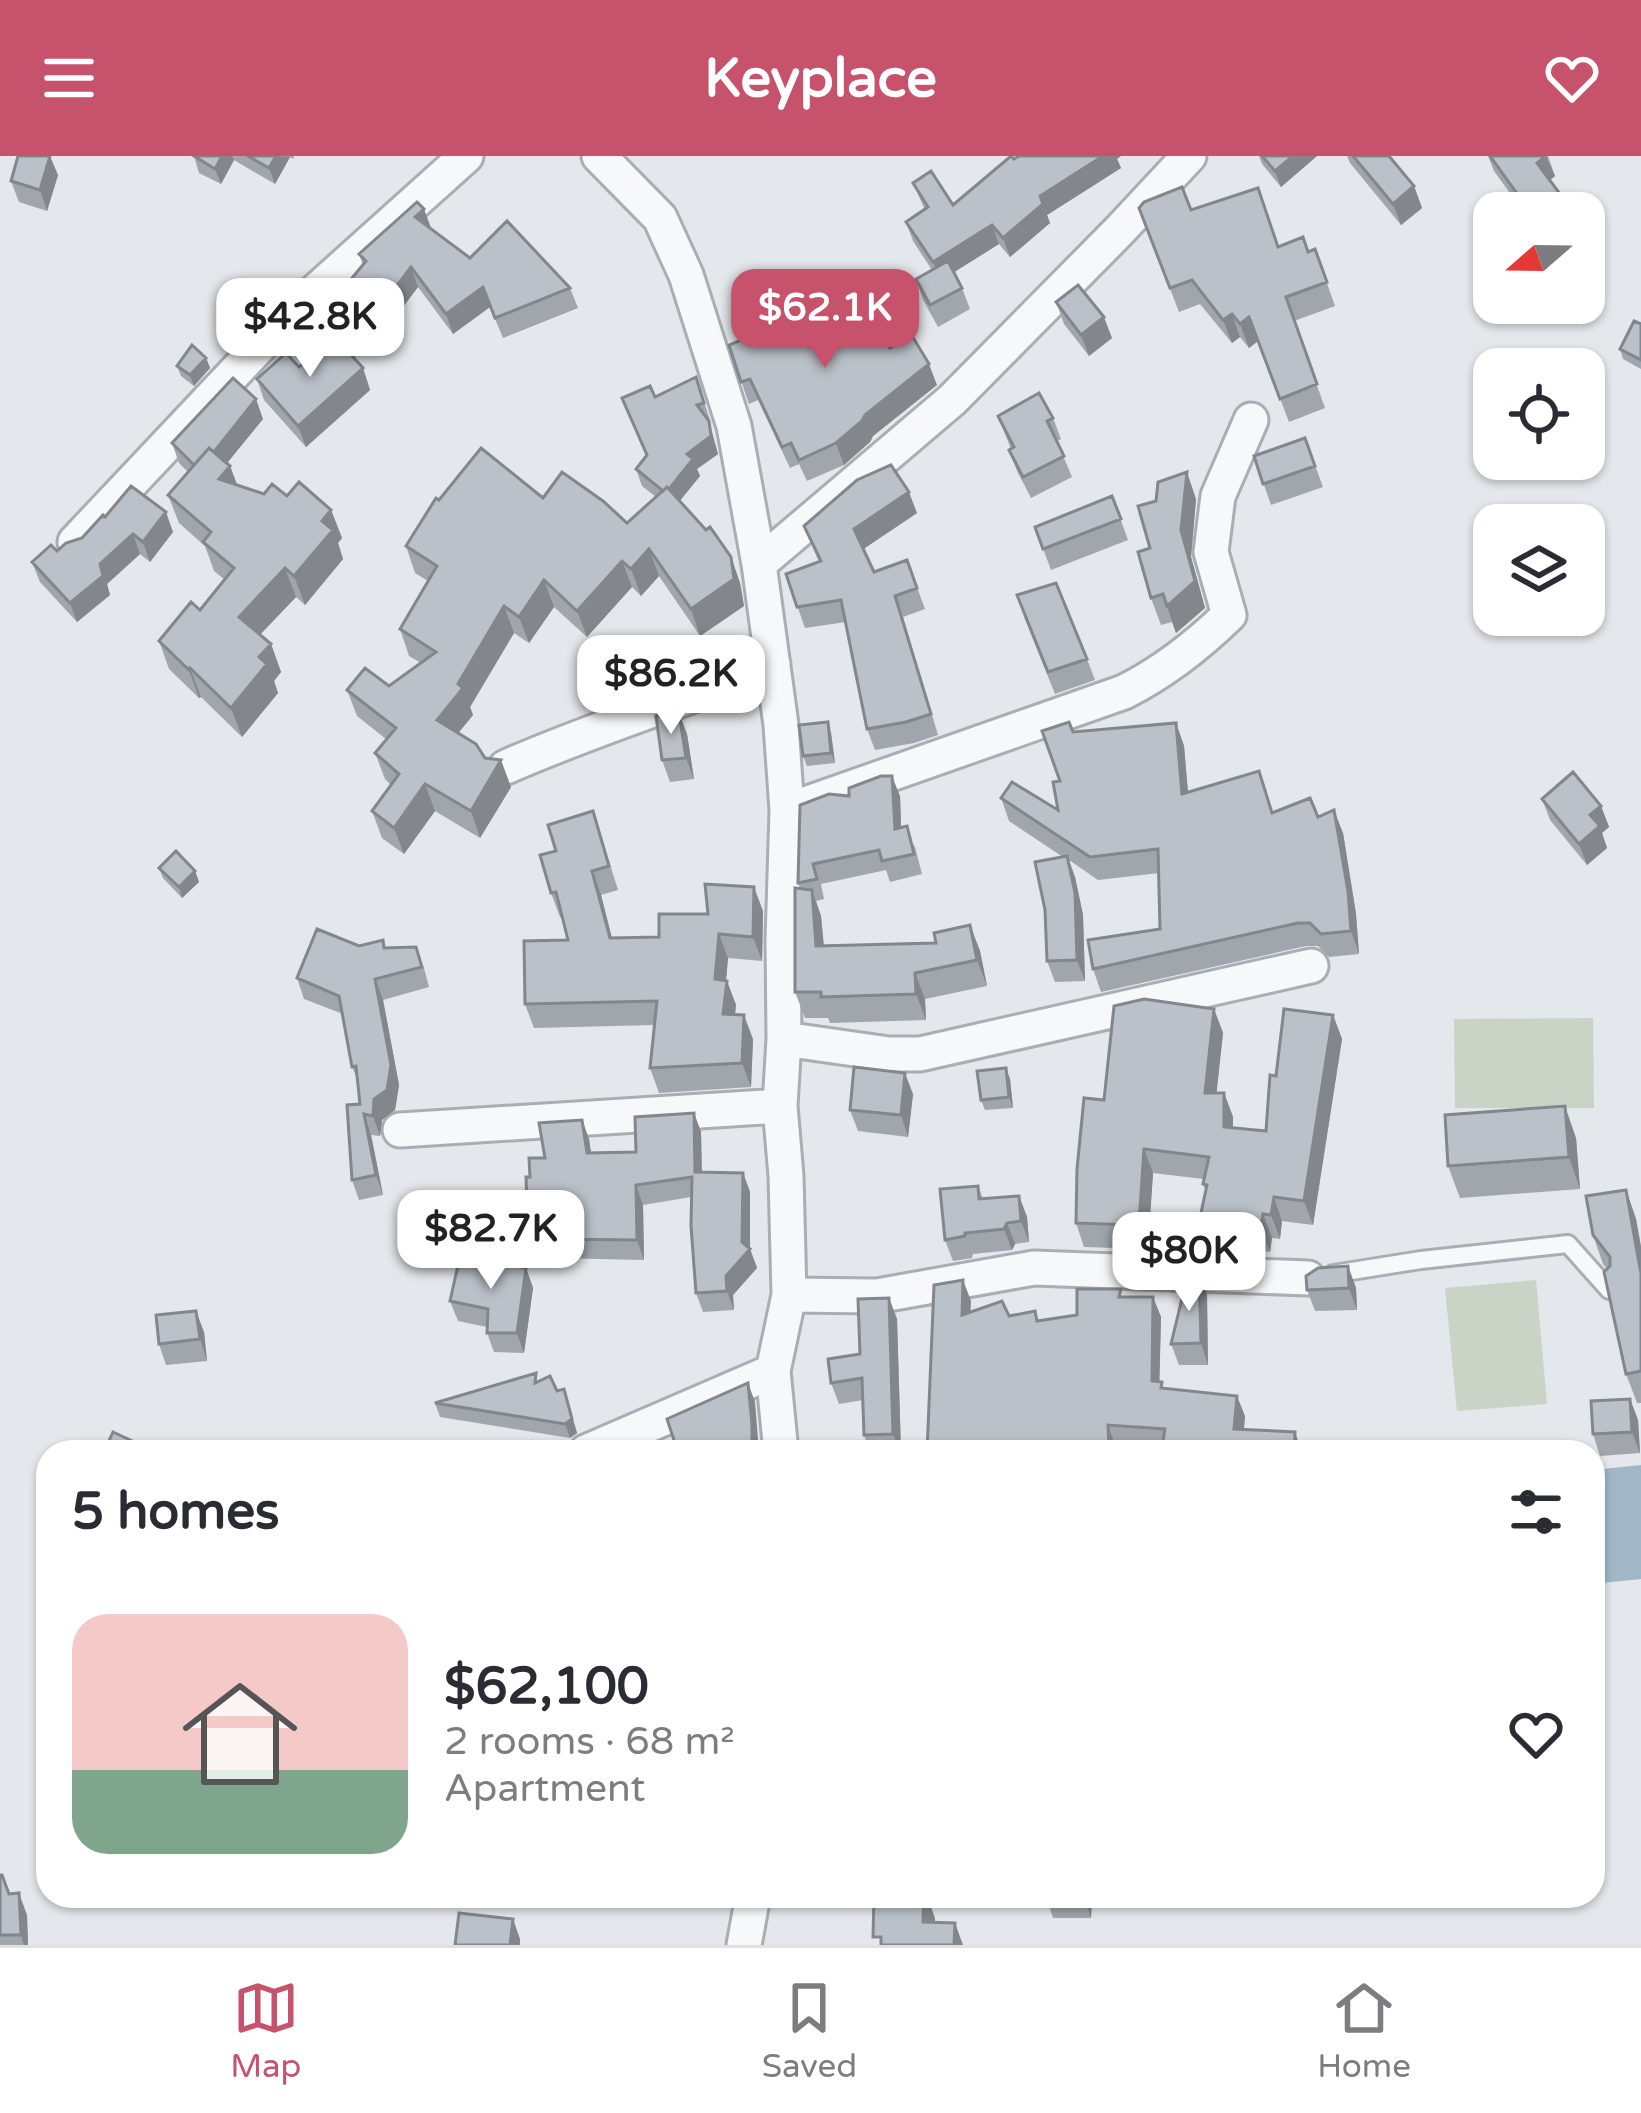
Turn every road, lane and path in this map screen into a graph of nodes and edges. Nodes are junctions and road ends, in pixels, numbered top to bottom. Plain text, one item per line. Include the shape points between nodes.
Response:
1 (466, 156) edge
2 (599, 156) edge
3 (1189, 156) edge
4 (1251, 420) dead end
5 (75, 542) edge
6 (759, 564) junction
7 (773, 664) junction
8 (506, 766) edge
9 (787, 810) junction
10 (1311, 966) dead end
11 (784, 1039) junction
12 (780, 1106) junction
13 (400, 1130) dead end
14 (1308, 1278) joint
15 (1609, 1290) edge
16 (789, 1295) junction
17 (773, 1371) junction
18 (614, 1440) edge
19 (780, 1440) edge
20 (751, 1908) edge
21 (745, 1945) edge

1 - 5 street via 289,315
2 - 6 street via 660,218 686,275 734,427
3 - 6 street via 952,400
4 - 9 street via 1218,496 1211,552 1229,615 1198,645 1124,692
6 - 7 street
7 - 8 street
7 - 9 street
9 - 11 street
10 - 11 street via 920,1054
11 - 12 street
12 - 13 street
12 - 16 street
14 - 15 lane via 1568,1244
14 - 16 street via 1034,1268 877,1296
16 - 17 street
17 - 18 street
17 - 19 street
20 - 21 street

